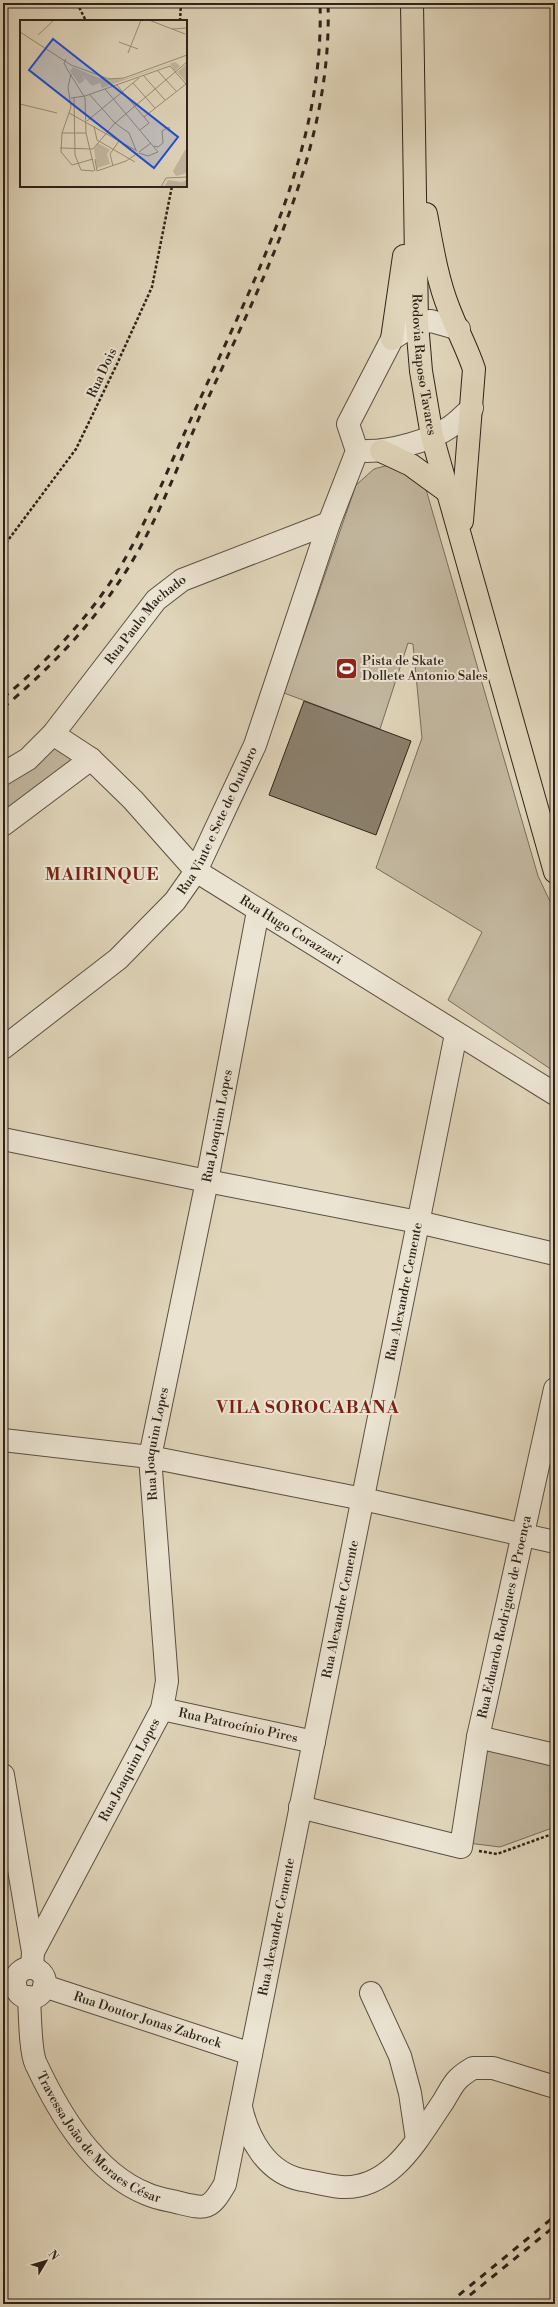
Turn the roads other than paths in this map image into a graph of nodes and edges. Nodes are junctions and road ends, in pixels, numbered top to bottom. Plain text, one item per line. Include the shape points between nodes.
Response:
1 (412, 3) edge
2 (415, 159) junction
3 (417, 324) junction
4 (458, 329) junction
5 (392, 339) junction
6 (472, 408) junction
7 (432, 436) junction
8 (357, 451) junction
9 (381, 451) junction
10 (448, 492) junction
11 (330, 523) junction
12 (461, 532) junction
13 (512, 716) junction
14 (53, 734) junction
15 (91, 759) junction
16 (3, 774) edge
17 (555, 817) edge
18 (3, 826) edge
19 (196, 871) junction
20 (555, 872) edge
21 (258, 911) junction
22 (456, 1034) junction
23 (3, 1048) edge
24 (555, 1094) edge
25 (3, 1138) edge
26 (207, 1182) junction
27 (418, 1222) junction
28 (555, 1254) edge
29 (555, 1388) edge
30 (3, 1440) edge
31 (150, 1457) junction
32 (362, 1499) junction
33 (523, 1534) junction
34 (555, 1542) edge
35 (162, 1709) junction
36 (478, 1737) junction
37 (314, 1742) junction
38 (555, 1755) edge
39 (3, 1775) edge
40 (300, 1807) junction
41 (32, 1960) junction
42 (23, 1988) edge
43 (370, 1993) dead end
44 (251, 2054) junction
45 (555, 2087) edge
46 (241, 2104) junction
47 (417, 2140) junction
48 (225, 2184) joint

1 - 2 highway, Rodovia Raposo Tavares via 411,58
2 - 3 highway, Rodovia Raposo Tavares
2 - 4 highway via 435,261 449,309
2 - 5 highway via 400,294
3 - 4 street via 439,322
3 - 5 street
3 - 7 highway, Rodovia Raposo Tavares via 421,371
4 - 6 highway via 474,369
5 - 8 street via 348,424
6 - 7 street via 450,427
6 - 12 highway
7 - 9 street
7 - 10 highway, Rodovia Raposo Tavares
8 - 9 street
8 - 11 street, Rua Vinte e Sete de Outubro
9 - 10 highway via 411,465
10 - 12 highway, Rodovia Raposo Tavares
11 - 14 street, Rua Paulo Machado via 182,580 156,600
11 - 19 street, Rua Vinte e Sete de Outubro via 255,745
12 - 13 highway, Rodovia Raposo Tavares
13 - 17 highway, Rodovia Raposo Tavares
13 - 20 highway, Rodovia Raposo Tavares
14 - 15 street, Rua Hugo Corazzari
14 - 16 street, Rua Paulo Machado via 28,759
15 - 18 street
15 - 19 street, Rua Hugo Corazzari via 133,800
19 - 21 street, Rua Hugo Corazzari
19 - 23 street, Rua Vinte e Sete de Outubro via 175,901 118,959
21 - 22 street, Rua Hugo Corazzari
21 - 26 street, Rua Joaquim Lopes
22 - 24 street, Rua Hugo Corazzari
22 - 27 street, Rua Alexandre Cemente
25 - 26 street
26 - 27 street
26 - 31 street, Rua Joaquim Lopes
27 - 28 street
27 - 32 street, Rua Alexandre Cemente
29 - 33 street, Rua Eduardo Rodrigues de Proença
30 - 31 street
31 - 32 street
31 - 35 street, Rua Joaquim Lopes via 167,1681
32 - 33 street
32 - 37 street, Rua Alexandre Cemente
33 - 34 street
33 - 36 street, Rua Eduardo Rodrigues de Proença
35 - 37 street, Rua Patrocínio Pires
35 - 41 street, Rua Joaquim Lopes
36 - 38 street
36 - 40 street, Rua Eduardo Rodrigues de Proença via 461,1847
37 - 40 street, Rua Alexandre Cemente
39 - 41 street
40 - 44 street, Rua Alexandre Cemente
41 - 42 street via 40,1973
42 - 44 street, Rua Doutor Jonas Zabrock
42 - 48 street, Travessa João de Moraes César via 34,2062 77,2138 115,2176 147,2194 200,2208 210,2205
43 - 47 street via 400,2056 410,2093
44 - 46 street, Rua Alexandre Cemente
45 - 47 street via 493,2068 473,2068 458,2079
46 - 47 street via 245,2125 257,2148 273,2166 293,2178 341,2187 364,2185 382,2177 395,2167
46 - 48 street, Rua Alexandre Cemente

